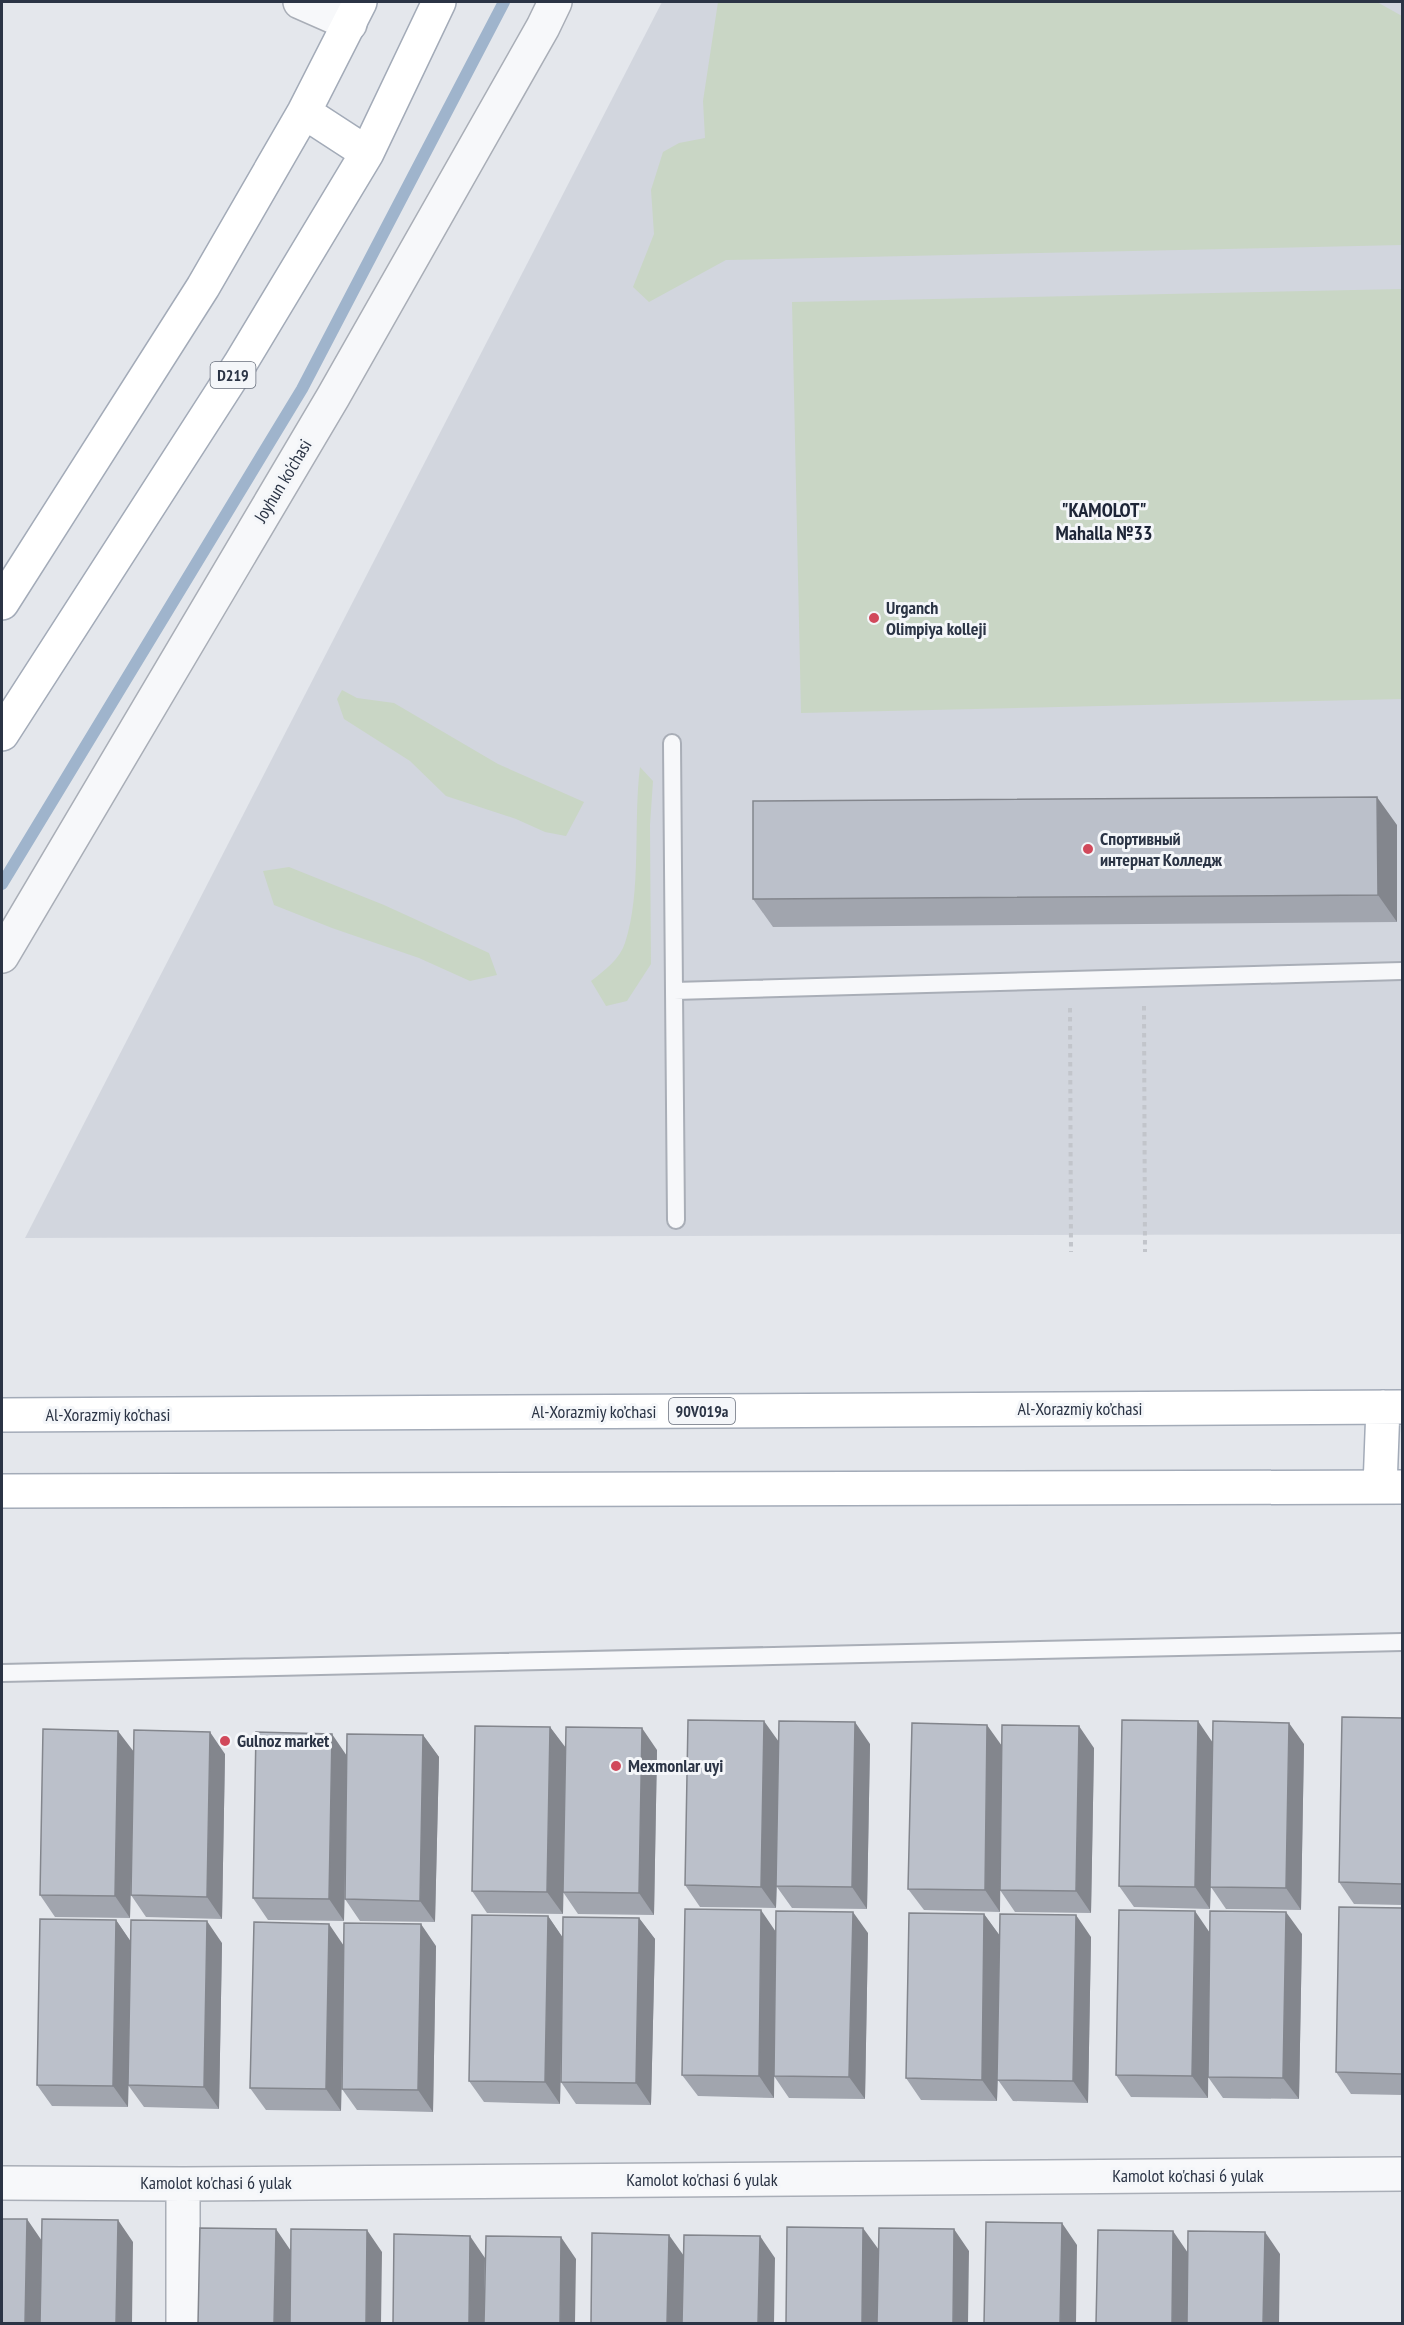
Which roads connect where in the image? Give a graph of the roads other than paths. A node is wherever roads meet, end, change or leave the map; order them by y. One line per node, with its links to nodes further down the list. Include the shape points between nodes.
1 (300, 2): 4 (street)
2 (439, 2): 6 (main road, D219)
3 (555, 2): 10 (street, Joyhun ko'chasi, via 333,397)
4 (356, 13): 5 (main road)
5 (304, 112): 6 (main road); 7 (main road, via 203,287)
6 (367, 153): 8 (main road, D219, via 240,364)
7 (2, 603)
8 (2, 734)
9 (672, 743): 12 (lane)
10 (2, 956)
11 (1402, 971): 12 (lane)
12 (674, 991): 13 (lane)
13 (676, 1220)
14 (1393, 1407): 15 (main road, Al-Xorazmiy ko’chasi / 90V019a); 16 (main road)
15 (2, 1415)
16 (1391, 1487): 17 (main road)
17 (2, 1491)
18 (1402, 1642): 19 (lane)
19 (2, 1673)
20 (1402, 2174): 22 (street, Kamolot ko'chasi 6 yulak)
21 (2, 2183): 22 (street, Kamolot ko'chasi 6 yulak)
22 (183, 2184): 23 (street)
23 (183, 2324)

